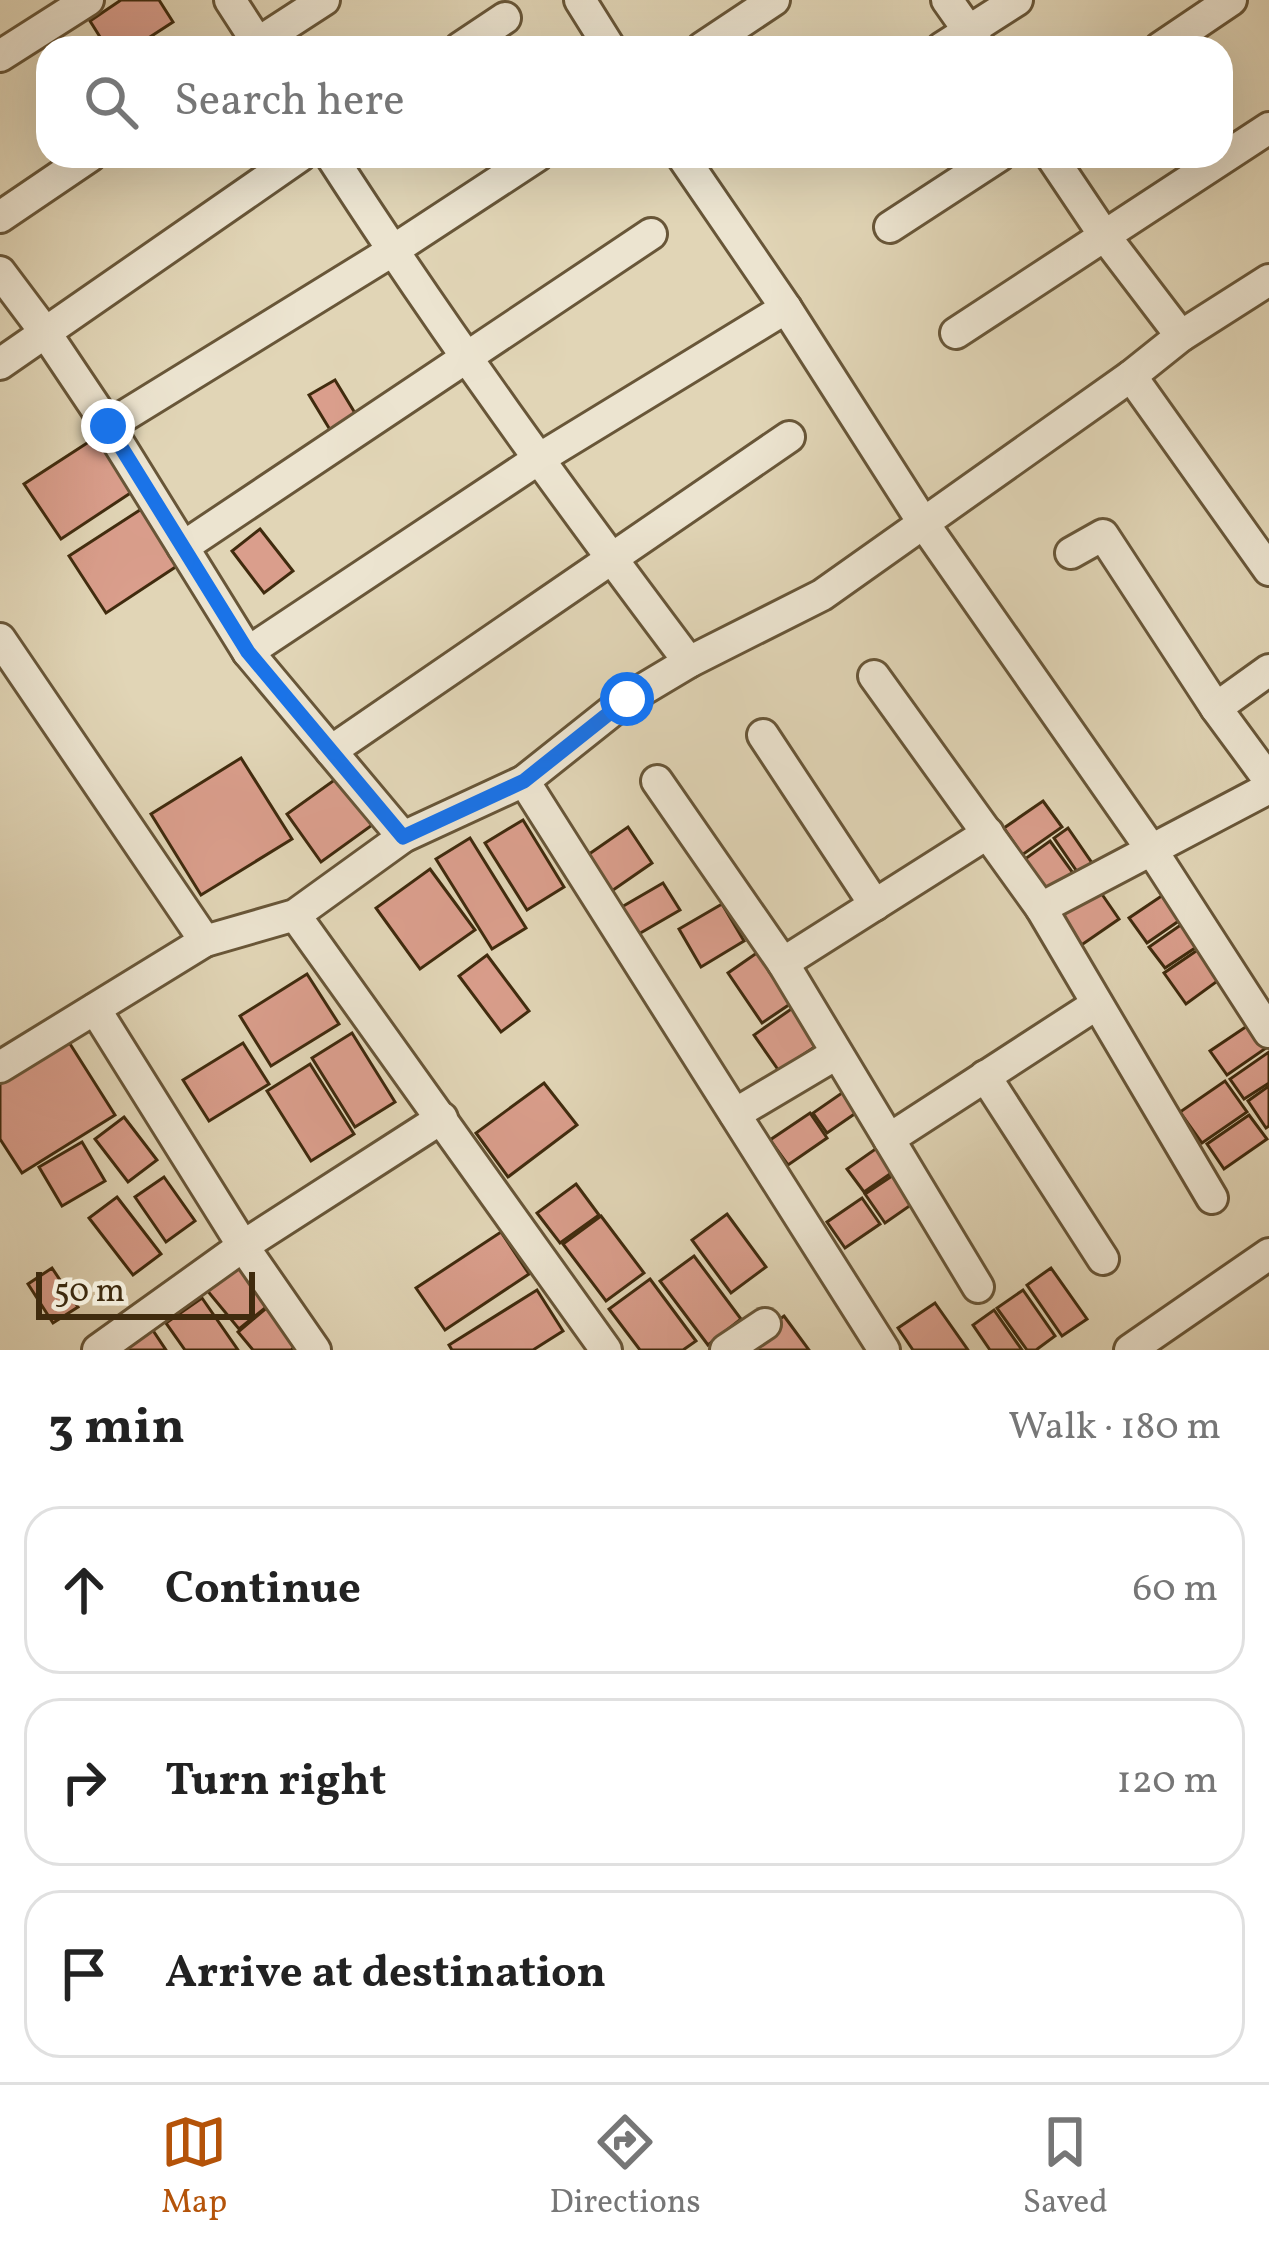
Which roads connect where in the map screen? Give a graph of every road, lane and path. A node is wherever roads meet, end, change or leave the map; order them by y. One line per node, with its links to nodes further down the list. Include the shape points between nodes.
1 (88, 0): 18 (street)
2 (230, 0): 10 (street)
3 (324, 0): 11 (street)
4 (580, 0): 13 (street)
5 (774, 0): 14 (street)
6 (947, 0): 15 (street)
7 (1017, 0): 16 (street)
8 (1231, 0): 17 (street)
9 (505, 18): 12 (street)
10 (250, 36)
11 (271, 36)
12 (478, 36)
13 (602, 36)
14 (720, 36)
15 (962, 36)
16 (972, 36)
17 (1178, 36)
18 (0, 56)
19 (1269, 128): 20 (street)
20 (1233, 152)
21 (72, 168): 29 (street)
22 (283, 168): 37 (street)
23 (339, 168): 33 (street)
24 (519, 168): 33 (street)
25 (690, 168): 36 (street)
26 (981, 168): 30 (street)
27 (1059, 168): 32 (street)
28 (1208, 168): 32 (street)
29 (0, 217)
30 (890, 227)
31 (651, 234): 40 (street)
32 (1104, 236): 38 (street); 39 (street)
33 (392, 251): 40 (street); 43 (street)
34 (0, 272): 37 (street)
35 (1269, 280): 39 (street)
36 (786, 308): 45 (street); 46 (street)
37 (45, 332): 41 (street); 43 (street)
38 (956, 334)
39 (1181, 336): 42 (street)
40 (466, 357): 45 (street); 47 (street)
41 (0, 364)
42 (1131, 376): 46 (street); 50 (street)
43 (108, 426): 47 (street)
44 (789, 437): 49 (street)
45 (538, 460): 49 (street); 52 (street)
46 (924, 524): 53 (street, via 822,595); 64 (street)
47 (183, 547): 52 (street)
48 (1071, 553): 56 (street, via 1102,535)
49 (612, 560): 53 (street); 58 (street)
50 (1269, 570)
51 (0, 639): 68 (street)
52 (248, 652): 58 (street)
53 (689, 662): 59 (street, via 627,699)
54 (1269, 670): 56 (street)
55 (874, 676): 62 (street)
56 (1216, 708): 61 (street)
57 (763, 735): 65 (street)
58 (332, 751): 63 (street)
59 (524, 781): 63 (street); 76 (street)
60 (657, 781): 69 (street)
61 (1269, 784): 64 (street)
62 (988, 833): 65 (street); 66 (street)
63 (403, 837): 67 (street)
64 (1150, 849): 66 (street); 72 (street)
65 (875, 905): 69 (street)
66 (1041, 908): 70 (street)
67 (295, 915): 68 (street); 77 (street)
68 (205, 941): 71 (street)
69 (783, 963): 73 (street)
70 (1097, 1004): 75 (street); 79 (street)
71 (94, 1009): 74 (street); 80 (street)
72 (1269, 1032)
73 (836, 1054): 76 (street); 78 (street)
74 (0, 1067)
75 (986, 1076): 78 (street); 82 (street)
76 (735, 1114): 90 (street)
77 (442, 1118): 80 (street); 88 (street)
78 (889, 1139): 83 (street)
79 (1212, 1198)
80 (243, 1246): 86 (street); 87 (street)
81 (1269, 1254): 85 (street)
82 (1103, 1258)
83 (978, 1287)
84 (765, 1324): 89 (street)
85 (1143, 1346)
86 (98, 1350)
87 (315, 1350)
88 (606, 1350)
89 (726, 1350)
90 (884, 1350)

